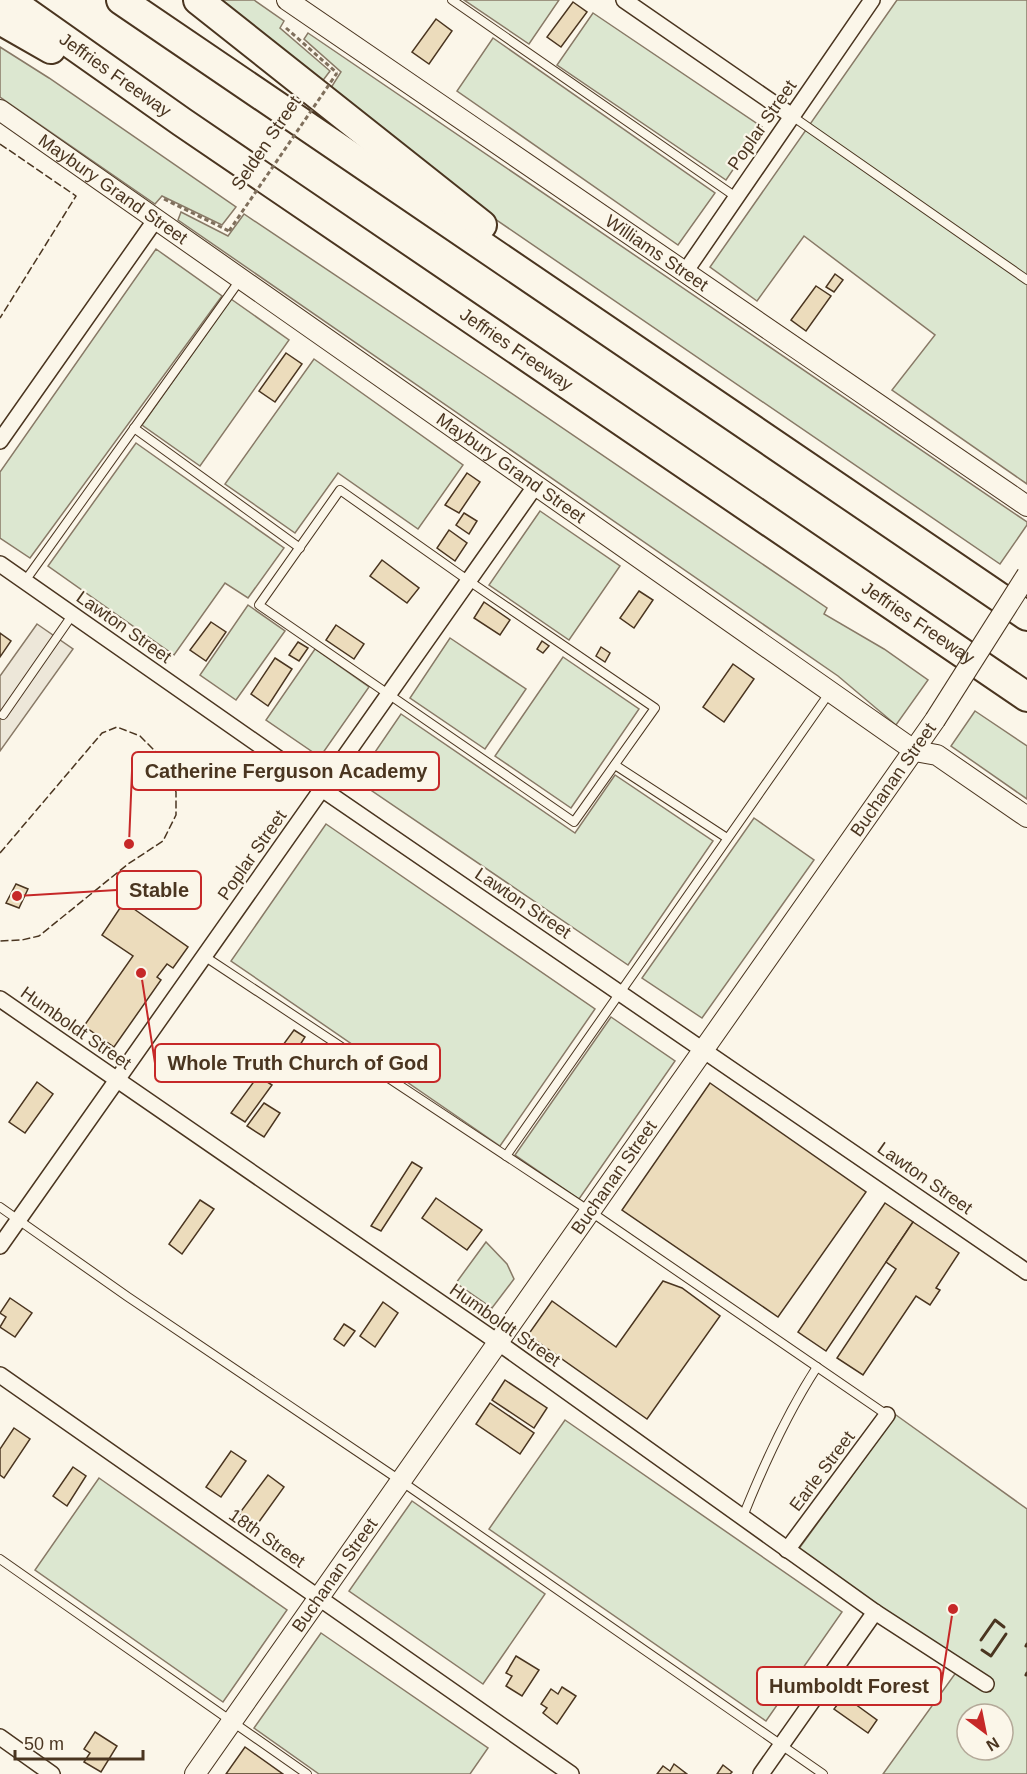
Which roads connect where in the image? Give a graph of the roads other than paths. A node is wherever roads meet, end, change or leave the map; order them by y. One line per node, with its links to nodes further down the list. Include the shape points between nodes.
1 (9, 0): 11 (highway, Jeffries Freeway)
2 (121, 0): 17 (highway)
3 (198, 0): 17 (highway)
4 (452, 0): 12 (lane)
5 (624, 0): 10 (street)
6 (872, 0): 10 (street, Poplar Street)
7 (298, 3): 14 (street, Williams Street)
8 (0, 20): 11 (highway)
9 (0, 110): 13 (street, Maybury Grand Street)
10 (792, 116): 12 (street, Poplar Street); 16 (lane)
11 (183, 122): 31 (highway, Jeffries Freeway)
12 (736, 197): 14 (street, Poplar Street)
13 (156, 219): 15 (street, Maybury Grand Street); 19 (street)
14 (685, 272): 21 (street, Williams Street)
15 (241, 279): 18 (lane); 20 (street, Maybury Grand Street)
16 (1027, 280)
17 (666, 372): 28 (highway)
18 (134, 428): 22 (lane); 25 (lane)
19 (0, 441)
20 (536, 485): 26 (street, Poplar Street); 29 (street, Maybury Grand Street)
21 (1027, 506)
22 (300, 548): 26 (lane, via 340,490); 30 (lane, via 259,605)
23 (0, 564): 25 (street, Lawton Street)
24 (1027, 575): 33 (street, Buchanan Street, bridge)
25 (25, 581): 27 (street, Lawton Street)
26 (469, 581): 30 (street, Poplar Street); 34 (lane, via 655,708)
27 (73, 614): 32 (lane); 35 (street, Lawton Street)
28 (1027, 616)
29 (830, 691): 33 (street, Maybury Grand Street); 37 (lane)
30 (389, 694): 34 (lane, via 574,822); 35 (street, Poplar Street)
31 (1027, 697)
32 (3, 715)
33 (915, 751): 36 (street, Maybury Grand Street, via 936,755); 41 (street, Buchanan Street)
34 (615, 765): 37 (lane)
35 (322, 789): 38 (street, Poplar Street); 39 (street, Lawton Street)
36 (1027, 817)
37 (727, 838): 39 (lane)
38 (204, 956): 42 (street, Poplar Street); 43 (lane)
39 (620, 993): 41 (street, Lawton Street); 43 (lane)
40 (0, 999): 42 (street, Humboldt Street)
41 (703, 1049): 45 (street, Buchanan Street); 48 (street, Lawton Street)
42 (117, 1081): 46 (street, Poplar Street); 49 (street, Humboldt Street)
43 (506, 1156): 45 (lane)
44 (0, 1207): 46 (lane)
45 (591, 1212): 49 (street, Buchanan Street); 50 (lane)
46 (18, 1220): 47 (street, Poplar Street); 53 (lane)
47 (0, 1246)
48 (1027, 1272)
49 (499, 1343): 53 (street, Buchanan Street); 54 (street, Humboldt Street)
50 (817, 1367): 52 (lane); 54 (lane, via 792,1409)
51 (0, 1375): 57 (street, 18th Street)
52 (887, 1415): 55 (street, Earle Street)
53 (402, 1481): 57 (street, Buchanan Street); 62 (lane)
54 (742, 1518): 55 (street, Humboldt Street)
55 (787, 1550): 58 (street, Humboldt Street)
56 (0, 1559): 60 (lane)
57 (319, 1598): 60 (street, Buchanan Street); 66 (street, 18th Street)
58 (875, 1612): 59 (street, Humboldt Street); 62 (street)
59 (986, 1684)
60 (232, 1721): 64 (street, Buchanan Street); 65 (lane)
61 (0, 1737): 63 (street)
62 (782, 1745): 67 (street); 68 (lane)
63 (52, 1774)
64 (195, 1774)
65 (307, 1774)
66 (571, 1774)
67 (761, 1774)
68 (823, 1774)

